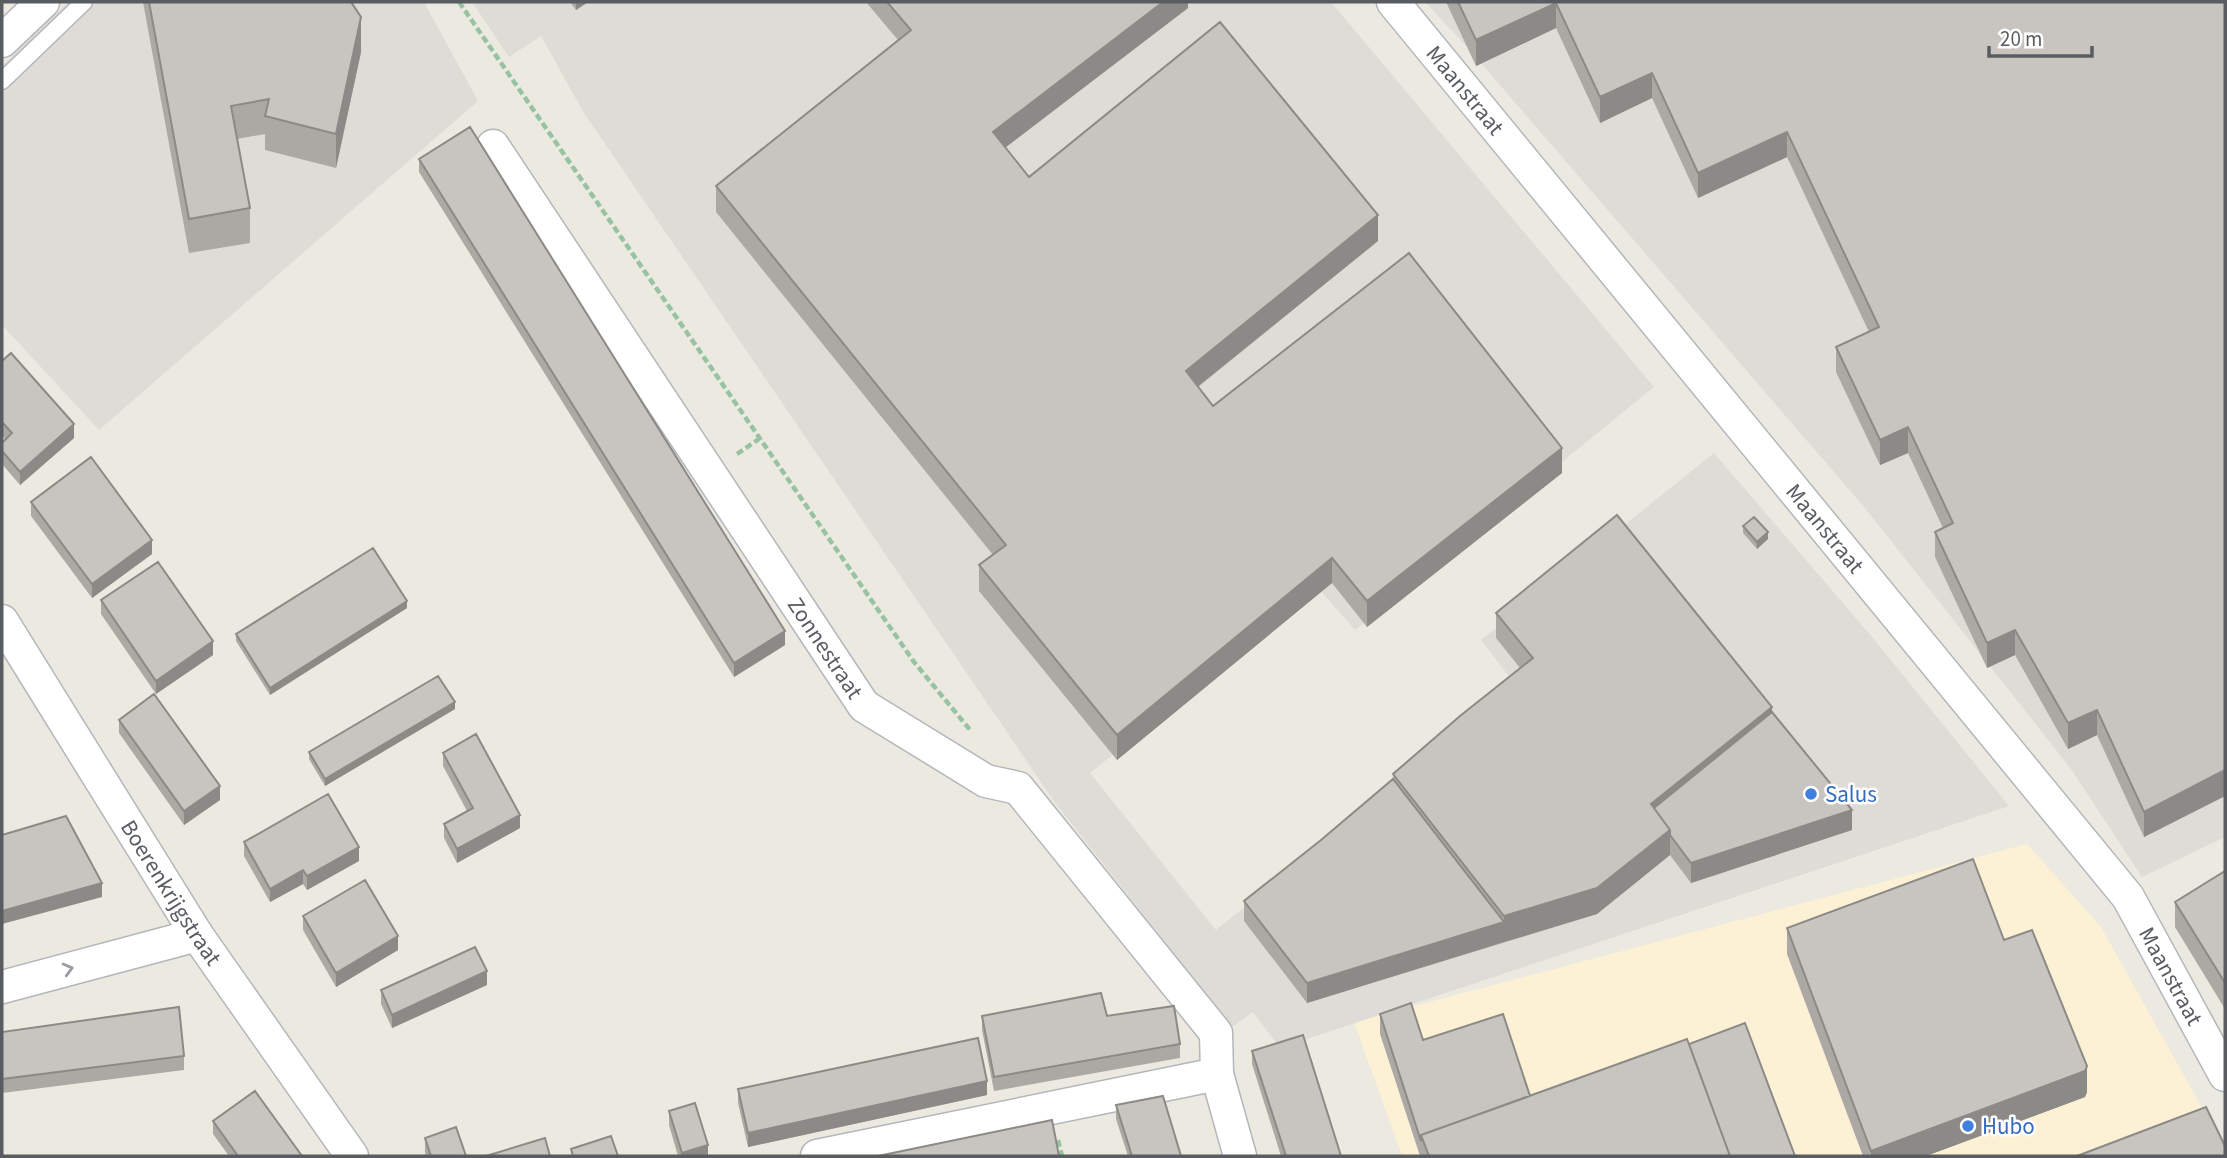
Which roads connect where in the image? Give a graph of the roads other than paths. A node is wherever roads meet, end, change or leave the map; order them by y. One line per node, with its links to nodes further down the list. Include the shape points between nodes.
1 (43, 2): 4 (street)
2 (84, 2): 5 (lane)
3 (1393, 2): 11 (street, Maanstraat, via 2128,897)
4 (2, 41)
5 (2, 81)
6 (493, 146): 10 (street, Zonnestraat, via 864,706 986,780 1018,788 1216,1033)
7 (2, 621): 8 (street, Boerenkrijgstraat)
8 (197, 935): 9 (street, one-way to 8); 12 (street, Boerenkrijgstraat)
9 (2, 987)
10 (1217, 1074): 13 (street); 14 (street, Zonnestraat)
11 (2225, 1075)
12 (352, 1156)
13 (817, 1156)
14 (1240, 1156)

